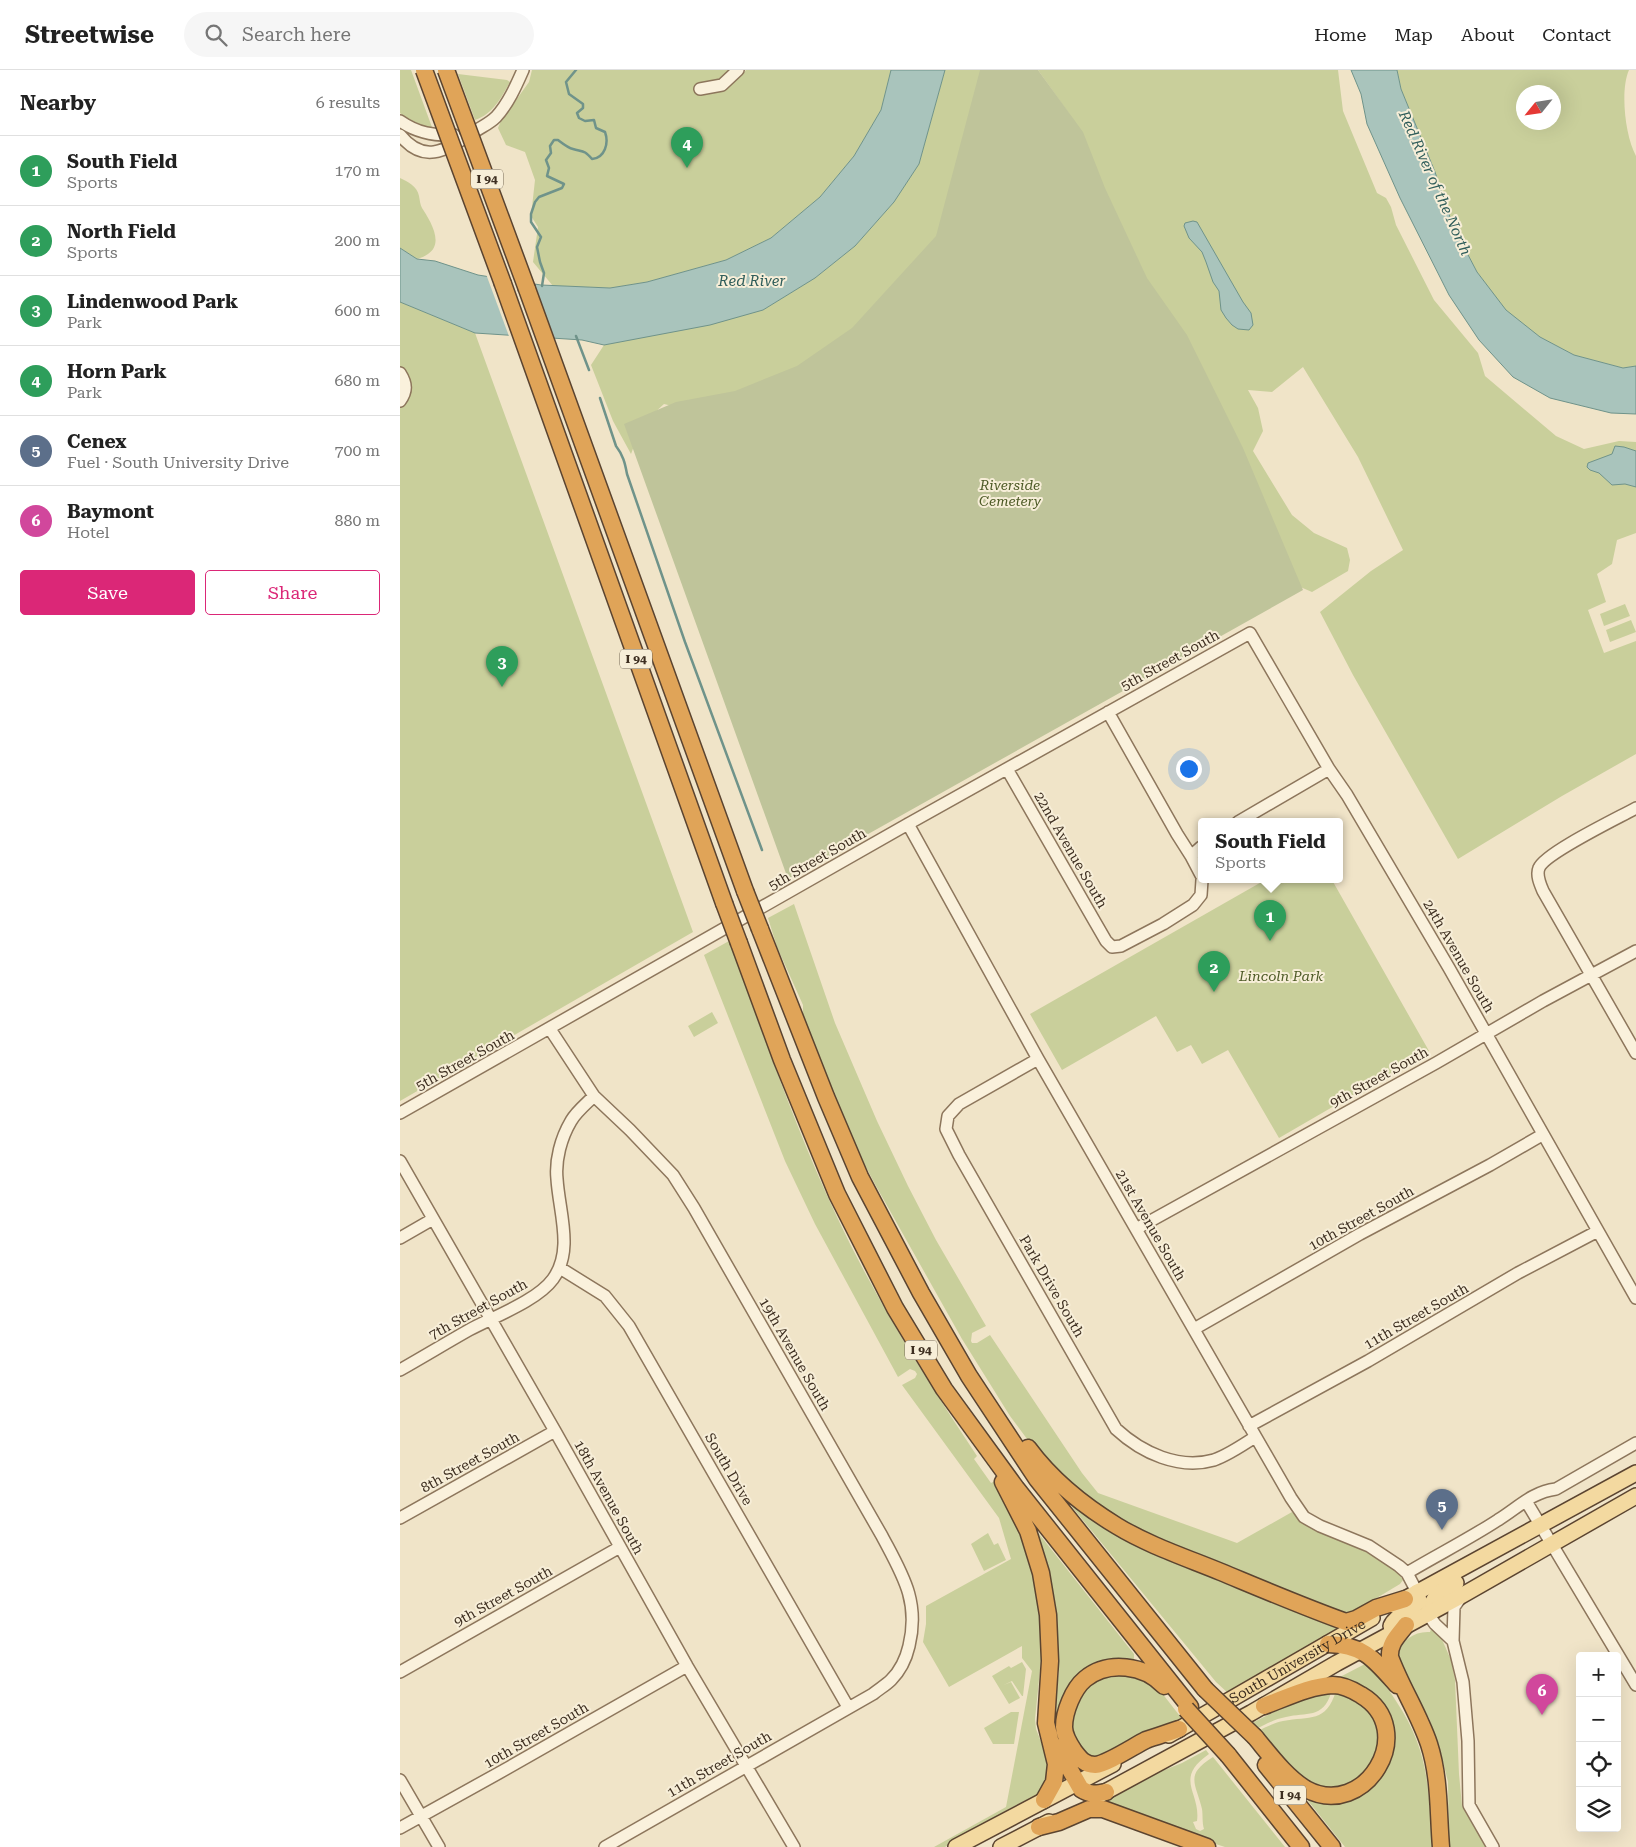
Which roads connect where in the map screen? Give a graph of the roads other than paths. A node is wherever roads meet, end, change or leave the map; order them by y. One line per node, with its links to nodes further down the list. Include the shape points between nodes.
1 (424, 70): 44 (highway, I 94, bridge, via 782,1060 837,1194 895,1308 944,1389)
2 (446, 70): 40 (highway, I 94, bridge, via 760,929 826,1097 860,1177)
3 (523, 70): 7 (street, via 496,117)
4 (738, 70): 5 (street, via 722,85)
5 (700, 89)
6 (400, 121): 7 (street, via 412,129 434,135)
7 (473, 132): 8 (street, via 457,144 433,153 414,149)
8 (400, 134)
9 (400, 374): 10 (street, via 405,380 406,392)
10 (400, 401)
11 (1250, 633): 12 (street, 5th Street South); 14 (street, 24th Avenue South)
12 (1108, 712): 13 (street, 5th Street South); 19 (street)
13 (1007, 769): 17 (street, 5th Street South); 21 (street, 22nd Avenue South, via 1112,947 1121,946 1193,905 1201,894)
14 (1329, 769): 16 (street); 25 (street, 24th Avenue South, via 1367,828)
15 (1636, 808): 23 (street, via 1550,857 1538,869 1543,891)
16 (1245, 818)
17 (908, 824): 24 (street, 5th Street South); 27 (street, 21st Avenue South)
18 (1198, 850): 19 (street)
19 (1191, 856): 20 (street)
20 (1198, 869)
21 (1202, 883)
22 (1636, 951): 23 (street, 9th Street South)
23 (1591, 976): 25 (street, 9th Street South); 26 (street)
24 (550, 1029): 28 (street, 19th Avenue South); 29 (street, 5th Street South)
25 (1486, 1034): 30 (street, 24th Avenue South); 33 (street, 9th Street South)
26 (1636, 1053)
27 (1038, 1059): 33 (street, 21st Avenue South); 45 (street, Park Drive South, via 959,1104 948,1116 946,1128 959,1155 1116,1429 1164,1459 1196,1463 1216,1459)
28 (594, 1096): 36 (street, 7th Street South, via 572,1119 559,1155 556,1178 564,1248); 68 (street, 19th Avenue South, via 673,1175 902,1573 912,1602 913,1620 905,1661 892,1679)
29 (400, 1113)
30 (1542, 1135): 34 (street, 24th Avenue South); 39 (street, 10th Street South)
31 (400, 1161): 32 (street, 18th Avenue South)
32 (433, 1219): 35 (street); 38 (street, 18th Avenue South)
33 (1136, 1229): 39 (street, 21st Avenue South)
34 (1598, 1230): 37 (street, 24th Avenue South); 42 (street, 11th Street South)
35 (400, 1238)
36 (560, 1268): 38 (street, 7th Street South, via 552,1281 536,1295); 68 (street, South Drive, via 605,1296 629,1326)
37 (1636, 1298)
38 (490, 1319): 41 (street, 7th Street South); 43 (street, 18th Avenue South)
39 (1194, 1329): 42 (street, 21st Avenue South)
40 (951, 1345): 56 (highway, via 1040,1463 1081,1501 1117,1526 1165,1549 1346,1622); 73 (highway, I 94, bridge, via 1037,1479 1205,1689)
41 (400, 1370)
42 (1249, 1426): 45 (street, 21st Avenue South)
43 (555, 1431): 50 (street, 8th Street South); 53 (street, 18th Avenue South)
44 (980, 1438): 69 (highway, I 94); 72 (highway, via 1028,1531 1041,1573 1048,1615 1050,1652 1046,1723)
45 (1255, 1438): 55 (street, 21st Avenue South, via 1304,1517 1369,1546)
46 (1636, 1443): 49 (street, via 1556,1489 1543,1491)
47 (1636, 1473): 51 (main road, South University Drive)
48 (1636, 1496): 52 (main road, South University Drive)
49 (1526, 1501): 51 (street); 55 (street)
50 (400, 1518)
51 (1540, 1525): 52 (street); 54 (main road, South University Drive)
52 (1551, 1544): 57 (main road, South University Drive); 66 (street)
53 (620, 1547): 64 (street, 18th Avenue South); 65 (street, 9th Street South)
54 (1466, 1565): 56 (main road, South University Drive); 58 (main road, via 1461,1580 1438,1592)
55 (1407, 1573): 56 (street, 21st Avenue South)
56 (1411, 1595): 60 (main road, via 1419,1602 1414,1609 1393,1621); 62 (main road, South University Drive)
57 (1461, 1596): 58 (main road, South University Drive); 61 (street, via 1454,1607)
58 (1428, 1614): 59 (main road, South University Drive); 61 (street)
59 (1406, 1625): 60 (main road, South University Drive); 70 (highway, via 1389,1649 1390,1657)
60 (1386, 1636): 63 (main road, South University Drive)
61 (1453, 1642): 92 (street, via 1463,1682 1468,1741 1468,1805)
62 (1328, 1644): 63 (highway, via 1346,1644); 71 (main road, South University Drive)
63 (1361, 1650): 67 (main road, South University Drive); 70 (highway, via 1384,1670)
64 (687, 1666): 74 (street, 18th Avenue South); 79 (street, 10th Street South)
65 (400, 1672)
66 (1636, 1685)
67 (1264, 1706): 73 (highway, via 1309,1689 1334,1685 1351,1688 1369,1699 1380,1713 1387,1734 1382,1763 1360,1786 1346,1793 1326,1796 1306,1789); 77 (main road, South University Drive)
68 (848, 1707): 74 (street, 11th Street South)
69 (1188, 1708): 71 (highway, via 1157,1678 1138,1668 1115,1668 1098,1671 1075,1690 1064,1728 1070,1746 1088,1765 1098,1765 1147,1740); 89 (highway, I 94, bridge)
70 (1418, 1716): 91 (highway, via 1436,1769)
71 (1179, 1730): 76 (main road, South University Drive)
72 (1050, 1737): 76 (highway); 78 (highway, via 1056,1764 1054,1782)
73 (1252, 1740): 90 (highway, I 94)
74 (746, 1767): 83 (street, 11th Street South); 84 (street, 18th Avenue South)
75 (400, 1780): 79 (street)
76 (1077, 1782): 77 (highway, via 1087,1793); 78 (main road, South University Drive)
77 (1106, 1792): 80 (main road, South University Drive)
78 (1044, 1800): 85 (main road, South University Drive); 86 (main road)
79 (421, 1816): 81 (street, 10th Street South); 82 (street)
80 (1039, 1827): 87 (main road, South University Drive); 88 (highway, via 1089,1809 1103,1809)
81 (400, 1828)
82 (439, 1847)
83 (605, 1847)
84 (794, 1847)
85 (956, 1847)
86 (972, 1847)
87 (1001, 1847)
88 (1207, 1847)
89 (1301, 1847)
90 (1332, 1847)
91 (1441, 1847)
92 (1493, 1847)

